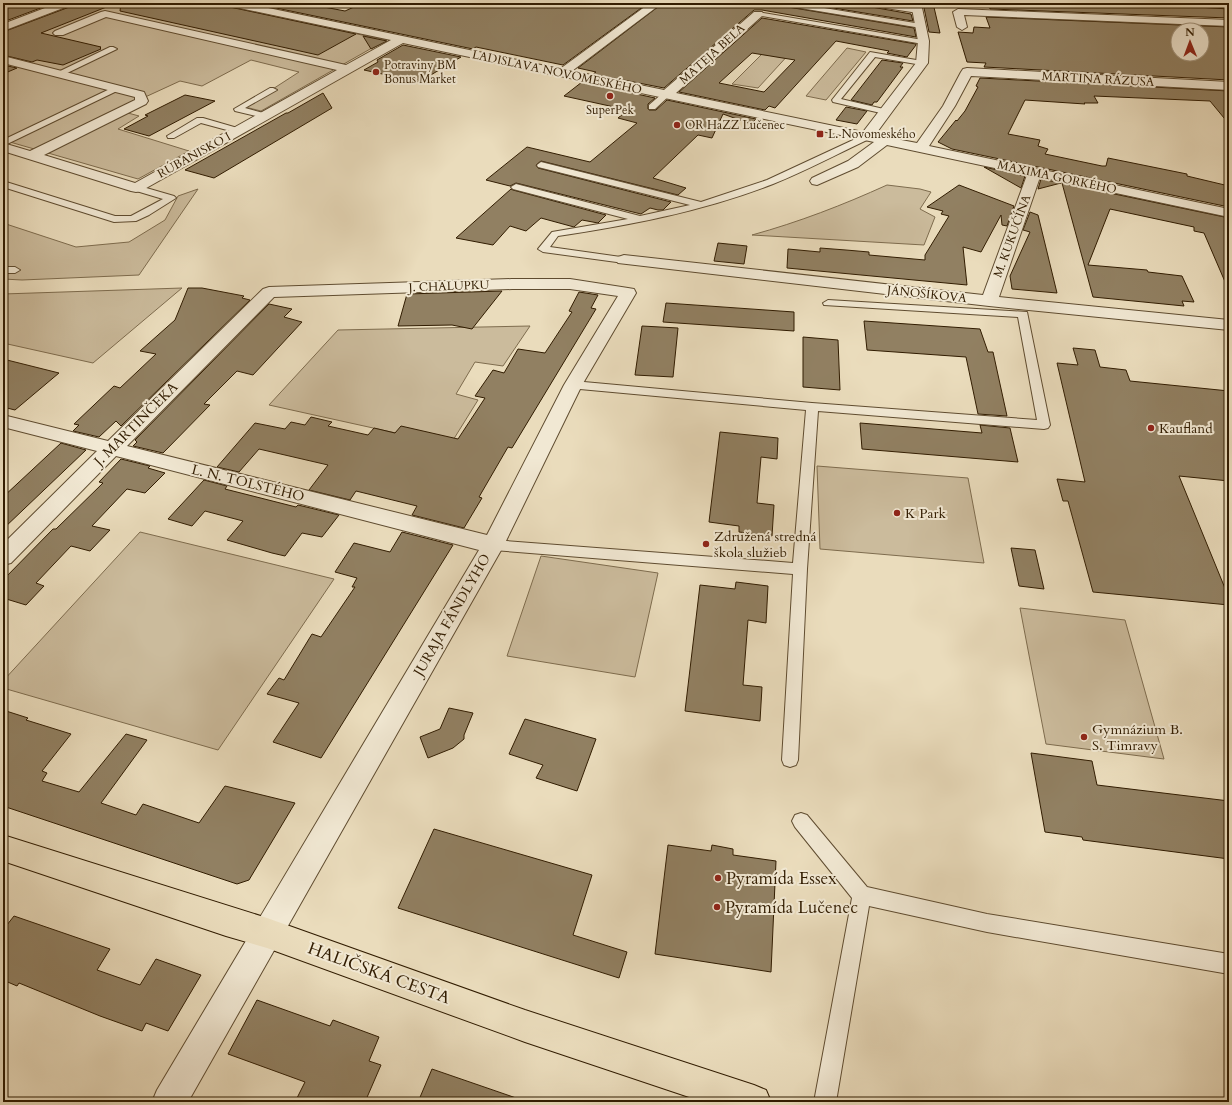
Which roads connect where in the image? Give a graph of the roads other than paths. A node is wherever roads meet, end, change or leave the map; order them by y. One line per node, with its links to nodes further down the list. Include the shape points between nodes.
1 (67, 3): 11 (street)
2 (230, 3): 13 (street, LADISLAVA NOVOMESKÉHO)
3 (657, 3): 19 (street)
4 (782, 3): 9 (lane)
5 (866, 3): 6 (lane)
6 (917, 7): 9 (street)
7 (758, 14): 14 (lane); 24 (street, MATEJA BELA)
8 (1229, 24): 10 (street, via 958,12)
9 (921, 26): 14 (street)
10 (962, 27)
11 (3, 28)
12 (59, 33): 18 (street, via 105,14)
13 (401, 39): 18 (street, RÚBANISKO I); 19 (street, LADISLAVA NOVOMESKÉHO)
14 (923, 42): 17 (street)
15 (114, 49): 20 (lane)
16 (3, 59): 20 (street)
17 (922, 63): 26 (street); 26 (lane, via 873,54 836,100)
18 (348, 69): 27 (street, RÚBANISKO I)
19 (562, 73): 24 (street, LADISLAVA NOVOMESKÉHO)
20 (63, 74): 22 (street)
21 (1229, 86): 34 (street, MARTINA RÁZUSA, via 966,72 949,106)
22 (116, 89): 32 (lane); 35 (street, via 140,95 142,101)
23 (273, 90): 27 (lane, via 238,109)
24 (666, 95): 25 (lane); 30 (street, LADISLAVA NOVOMESKÉHO)
25 (652, 107)
26 (885, 112): 30 (street)
27 (264, 116): 28 (street, RÚBANISKO I)
28 (238, 131): 29 (lane, via 200,120); 41 (street, RÚBANISKO I)
29 (171, 136)
30 (866, 137): 31 (street, LADISLAVA NOVOMESKÉHO); 42 (lane, via 770,182)
31 (884, 141): 34 (street, MAXIMA GORKÉHO); 38 (street, via 853,164)
32 (3, 143)
33 (3, 147): 35 (street)
34 (921, 148): 37 (street, MAXIMA GORKÉHO)
35 (31, 156): 41 (street)
36 (541, 165): 42 (lane)
37 (1034, 172): 43 (street, MAXIMA GORKÉHO); 50 (street, M. KUKUČÍNA)
38 (817, 181)
39 (3, 184): 41 (lane, via 114,219 133,219 171,198)
40 (516, 186): 44 (lane)
41 (136, 188)
42 (701, 205): 44 (lane)
43 (1229, 213)
44 (640, 219): 45 (lane, via 555,234 543,249)
45 (624, 260): 50 (street, JÁNOŠÍKOVA)
46 (3, 270): 47 (lane)
47 (15, 270)
48 (269, 292): 49 (street, J. CHALUPKU, via 570,284); 56 (street, J. MARTINČEKA)
49 (628, 293): 53 (street, JURAJA FÁNDLYHO)
50 (989, 301): 52 (street, JÁNOŠÍKOVA)
51 (828, 303): 54 (lane, via 1023,314 1044,425)
52 (1229, 325)
53 (573, 385): 54 (lane); 57 (street, JURAJA FÁNDLYHO)
54 (812, 406): 59 (lane)
55 (3, 421): 56 (street, L. N. TOLSTÉHO)
56 (111, 448): 57 (street, L. N. TOLSTÉHO); 58 (street, J. MARTINČEKA)
57 (492, 545): 59 (lane); 64 (street, JURAJA FÁNDLYHO)
58 (3, 557)
59 (800, 569): 60 (lane)
60 (790, 760)
61 (801, 821): 63 (lane)
62 (3, 848): 64 (main road, HALIČSKÁ CESTA)
63 (862, 895): 65 (lane, via 987,923); 68 (lane)
64 (268, 933): 66 (street, JURAJA FÁNDLYHO); 67 (main road, HALIČSKÁ CESTA, via 525,1026)
65 (1229, 964)
66 (169, 1102)
67 (754, 1102)
68 (825, 1102)

